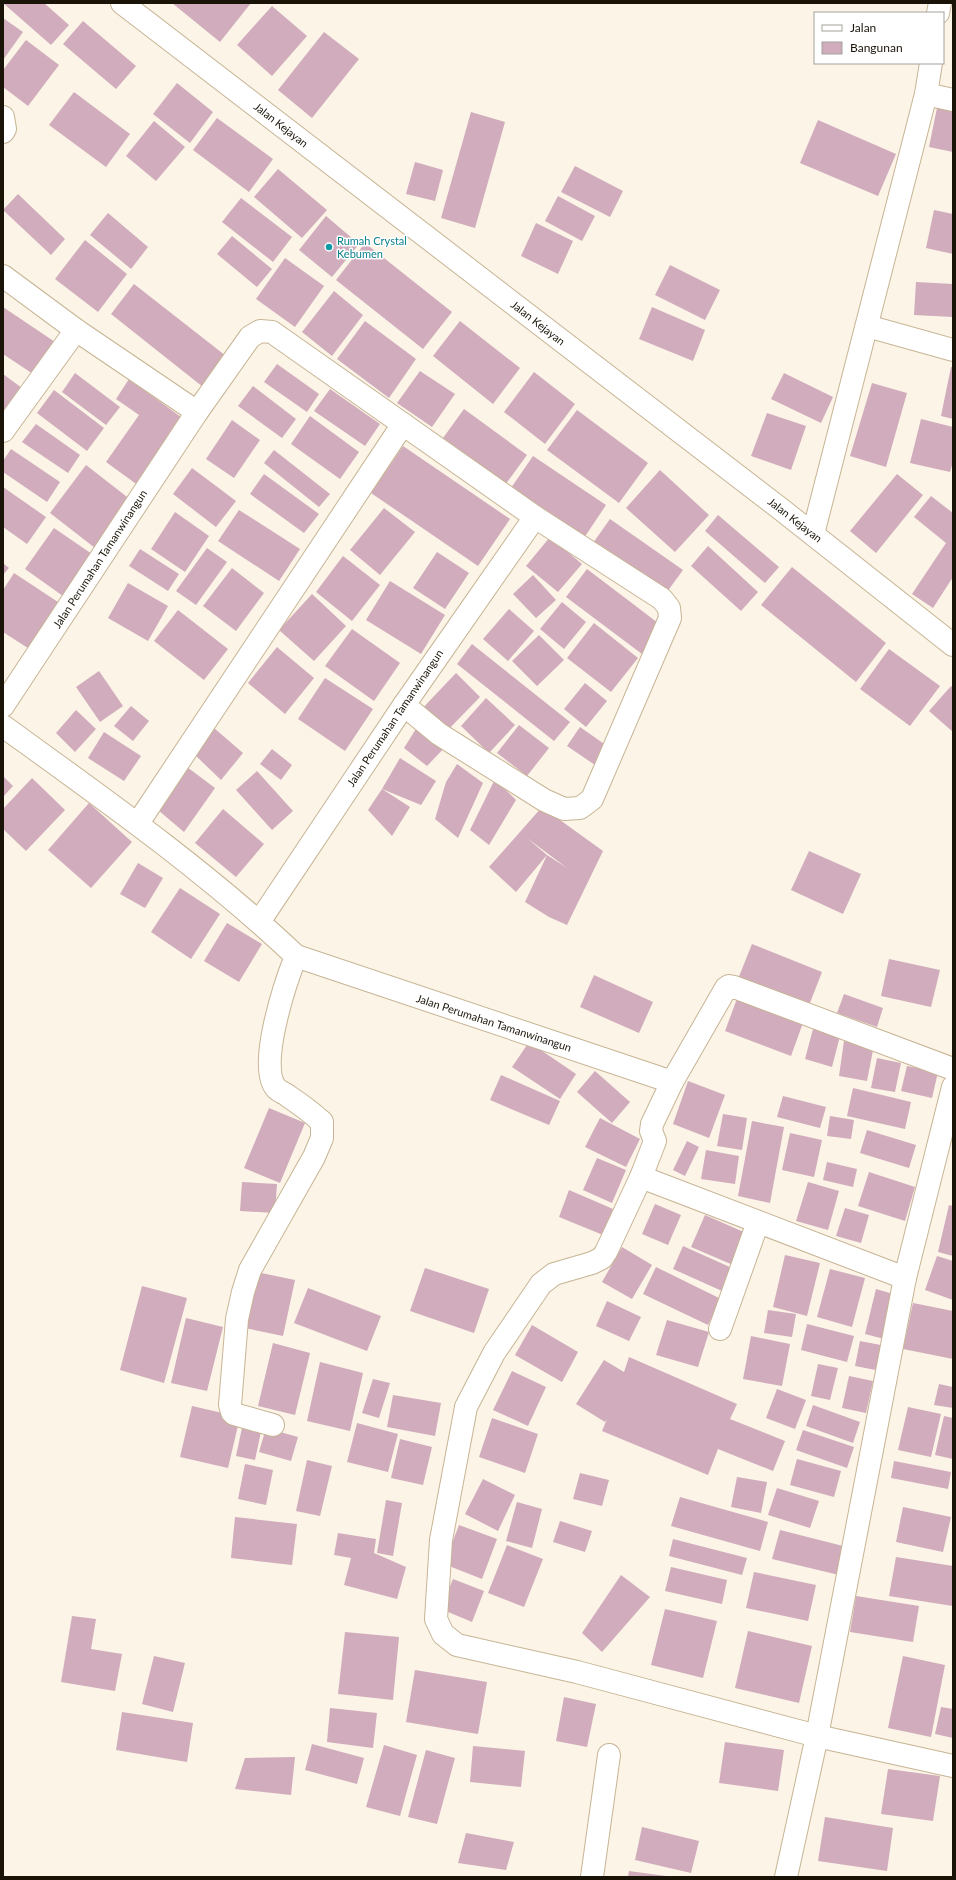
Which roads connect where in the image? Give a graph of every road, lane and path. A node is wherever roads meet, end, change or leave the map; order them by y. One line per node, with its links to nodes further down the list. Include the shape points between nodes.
1 (122, 3): 15 (street, Jalan Kejayan)
2 (931, 64): 3 (street)
3 (926, 94): 4 (street); 8 (street)
4 (953, 100)
5 (3, 118): 6 (street)
6 (3, 132)
7 (3, 276): 9 (street)
8 (867, 326): 10 (street); 15 (street)
9 (76, 330): 11 (street); 13 (street)
10 (953, 350)
11 (197, 412): 12 (street, Jalan Perumahan Tamanwinangun, via 250,337 260,331 272,332); 18 (street, Jalan Perumahan Tamanwinangun)
12 (403, 424): 14 (street, Jalan Perumahan Tamanwinangun); 20 (street)
13 (3, 431)
14 (535, 517): 17 (street, Jalan Perumahan Tamanwinangun); 17 (street, Jalan Perumahan Tamanwinangun, via 662,599 669,608 670,618 592,799 580,808 564,809 544,800 439,734)
15 (813, 534): 16 (street, Jalan Kejayan)
16 (953, 645)
17 (404, 705): 21 (street, Jalan Perumahan Tamanwinangun)
18 (3, 706)
19 (3, 726): 20 (street, Jalan Perumahan Tamanwinangun)
20 (138, 823): 21 (street, Jalan Perumahan Tamanwinangun)
21 (259, 922): 22 (street, Jalan Perumahan Tamanwinangun)
22 (296, 956): 24 (street, Jalan Perumahan Tamanwinangun); 30 (street, via 282,994 270,1052 271,1080 277,1089 322,1122 322,1138 314,1157 250,1270 242,1292 237,1319 230,1405 234,1414)
23 (953, 1069): 24 (street, via 729,986)
24 (672, 1082): 26 (street, via 652,1124 651,1131 655,1141)
25 (953, 1087): 28 (street)
26 (641, 1178): 27 (street); 31 (street, via 602,1258 554,1274 541,1284 494,1353 466,1407 441,1540 436,1619 443,1634 457,1645 577,1672)
27 (758, 1222): 28 (street); 29 (street)
28 (905, 1278): 31 (street)
29 (720, 1329)
30 (273, 1425)
31 (817, 1736): 33 (street); 35 (street)
32 (609, 1755): 34 (street)
33 (953, 1766)
34 (592, 1877)
35 (786, 1877)

